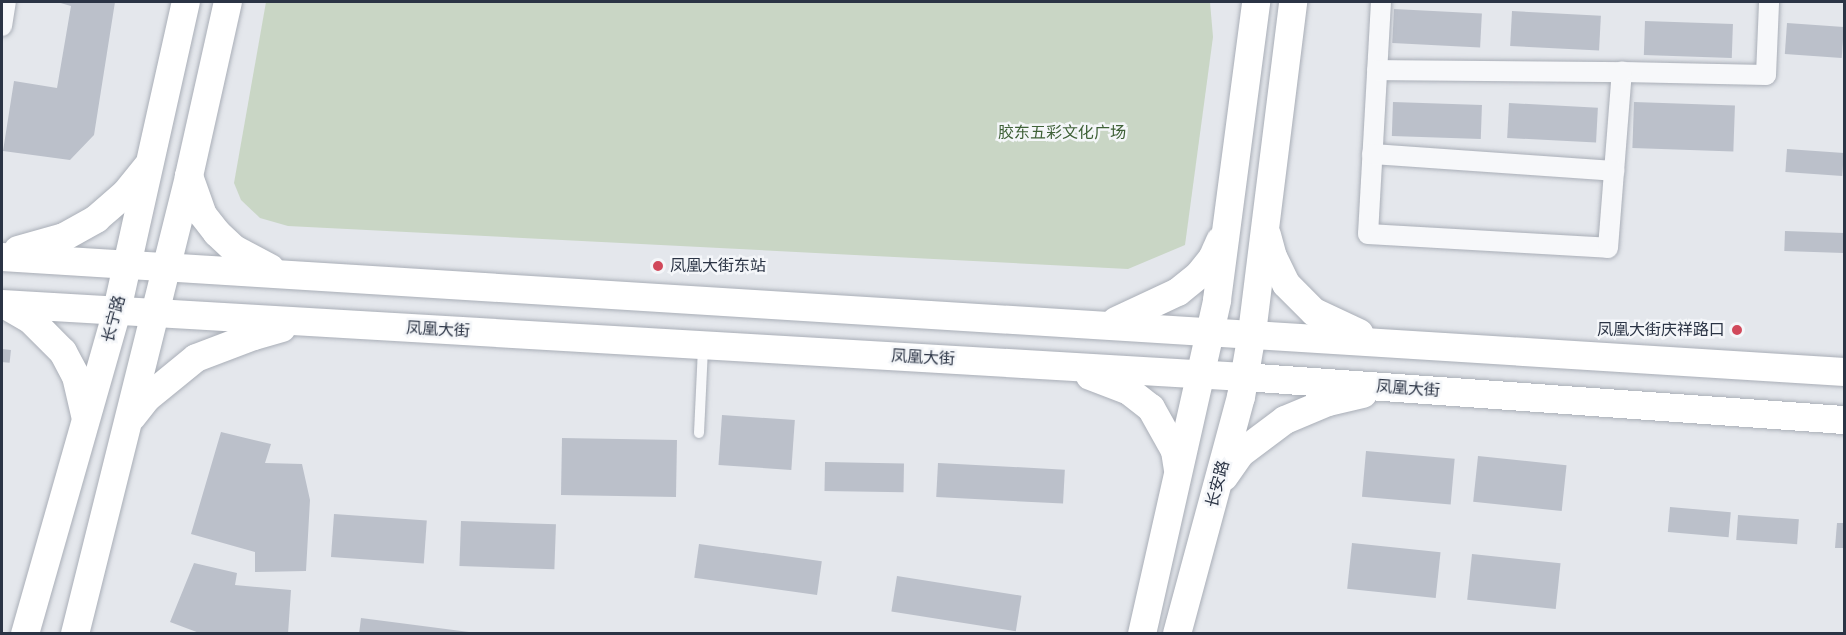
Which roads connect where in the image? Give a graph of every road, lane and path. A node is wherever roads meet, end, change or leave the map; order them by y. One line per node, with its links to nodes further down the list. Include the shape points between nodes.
1 (6, 2): 8 (street)
2 (186, 2): 11 (main road, 长宁路)
3 (228, 2): 12 (main road)
4 (1256, 2): 17 (main road)
5 (1293, 2): 18 (main road, 长安路)
6 (1381, 2): 9 (street)
7 (1769, 2): 10 (street, via 1766,75)
8 (2, 26)
9 (1377, 70): 10 (street); 13 (street)
10 (1622, 72): 15 (street)
11 (163, 105): 12 (main road, via 165,136 176,142 190,137); 14 (main road, 长宁路)
12 (204, 111): 16 (main road)
13 (1372, 154): 15 (street); 15 (street, via 1368,234 1608,248)
14 (150, 163): 19 (main road, via 125,194 96,219 64,237); 20 (main road, 长宁路)
15 (1614, 171)
16 (189, 176): 21 (main road); 22 (main road, via 203,215 217,233 256,263)
17 (1227, 225): 27 (main road, via 1212,259 1198,276 1178,292); 28 (main road)
18 (1265, 229): 29 (main road, 长安路); 30 (main road, via 1286,284 1314,312)
19 (2, 255): 20 (main road)
20 (128, 264): 21 (main road); 24 (main road, 长宁路)
21 (167, 267): 22 (main road); 25 (main road)
22 (289, 274): 27 (main road)
23 (3, 304): 24 (main road, 凤凰大街); 37 (main road, via 31,320 63,352 76,375)
24 (117, 310): 25 (main road, 凤凰大街); 37 (main road, 长宁路)
25 (155, 313): 26 (main road, 凤凰大街); 39 (main road)
26 (308, 322): 31 (main road, 凤凰大街); 39 (main road, via 254,336 195,358 147,398)
27 (1107, 324): 28 (main road)
28 (1210, 330): 29 (main road); 34 (main road)
29 (1252, 333): 30 (main road); 35 (main road, 长安路)
30 (1384, 341): 33 (main road)
31 (703, 345): 32 (main road, 凤凰大街); 40 (lane)
32 (1066, 367): 34 (main road, 凤凰大街); 41 (main road, via 1129,391 1150,408 1175,452)
33 (1845, 372)
34 (1200, 375): 35 (main road, 凤凰大街); 41 (main road)
35 (1244, 377): 36 (main road, 凤凰大街); 42 (main road, 长安路)
36 (1392, 388): 38 (main road, 凤凰大街); 42 (main road, via 1328,402 1285,420 1241,453)
37 (86, 420): 43 (main road, 长宁路)
38 (1845, 420)
39 (128, 421): 44 (main road)
40 (699, 433)
41 (1178, 473): 45 (main road)
42 (1216, 489): 46 (main road, 长安路)
43 (25, 633)
44 (75, 633)
45 (1142, 633)
46 (1177, 633)

